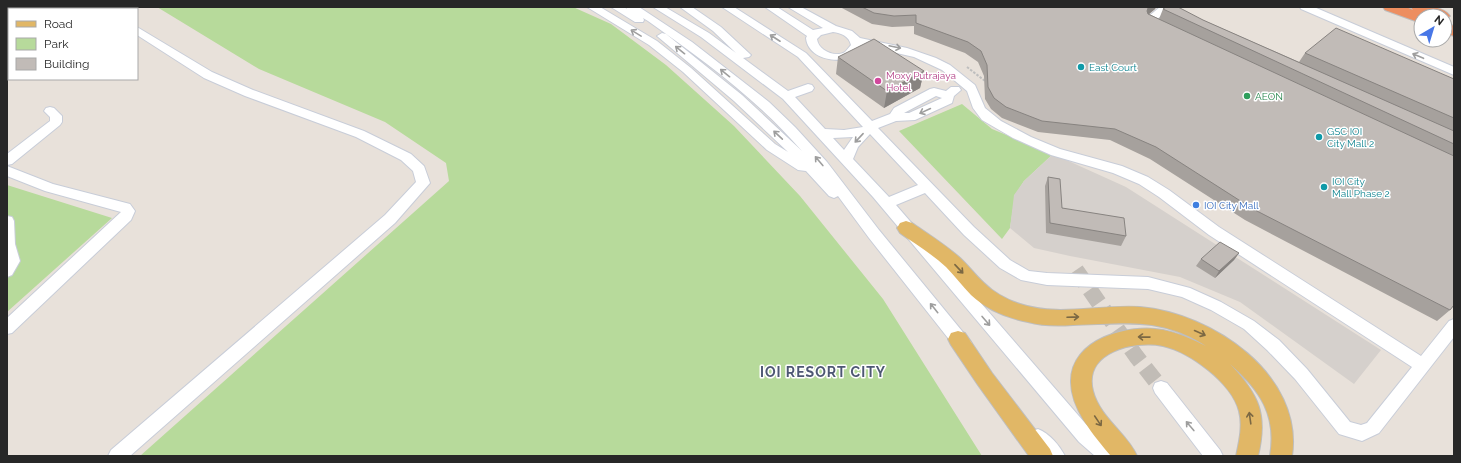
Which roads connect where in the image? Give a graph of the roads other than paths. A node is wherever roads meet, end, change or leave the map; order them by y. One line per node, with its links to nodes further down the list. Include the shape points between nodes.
1 (592, 7): 31 (street, one-way to 1, via 771,147 687,70 653,43)
2 (616, 7): 31 (street, one-way to 2, via 738,98 665,37)
3 (631, 7): 36 (street, one-way to 3, via 822,164 765,105 688,44)
4 (658, 7): 24 (street, via 705,35)
5 (685, 7): 24 (street, via 717,29)
6 (728, 7): 20 (street, one-way to 6)
7 (770, 7): 17 (street)
8 (780, 7): 17 (street)
9 (793, 7): 14 (street)
10 (1166, 7): 16 (street, via 1148,22)
11 (1305, 7): 21 (street, one-way to 11)
12 (1391, 7): 13 (highway)
13 (1413, 15)
14 (833, 29): 17 (street); 18 (street, via 848,33)
15 (138, 31): 43 (street, via 208,75 360,134 406,157 419,169 423,183 390,219)
16 (1170, 32)
17 (816, 33): 19 (street, via 810,44)
18 (856, 40): 19 (street, via 855,49 846,55 831,56); 22 (street, one-way to 22, via 919,54 946,67)
19 (813, 48): 20 (street)
20 (799, 53): 26 (street)
21 (1454, 71)
22 (961, 80): 26 (street, via 956,90 948,95 948,100 911,117 895,117); 41 (street, via 972,90 984,115 1000,126 1060,153 1132,175 1170,197 1212,229)
23 (808, 88): 24 (street)
24 (787, 96): 27 (street)
25 (50, 111): 29 (street, via 56,116 56,122)
26 (871, 126): 32 (street)
27 (823, 133): 28 (street); 28 (street, one-way to 28, via 866,131 853,145)
28 (846, 159): 33 (street)
29 (7, 161)
30 (7, 171): 39 (street, via 50,188 128,211 126,216)
31 (820, 178): 36 (street)
32 (927, 187): 33 (street); 41 (street, via 987,248 1005,264 1026,276 1148,283 1185,292 1216,306 1249,325 1273,345 1312,386 1345,429 1353,432 1362,433 1374,428)
33 (886, 204): 35 (street)
34 (7, 221): 37 (street, via 8,244 14,261)
35 (906, 228): 46 (street, one-way to 46, via 1085,436); 50 (main road, one-way to 50, via 951,260 978,290 1020,313 1044,317 1141,315 1167,321 1206,336 1230,351 1252,370 1266,388 1277,408 1283,431)
36 (874, 234): 40 (street, one-way to 36)
37 (7, 271)
38 (1454, 325): 41 (street)
39 (7, 328)
40 (958, 339): 44 (main road); 45 (street, via 1019,415)
41 (1422, 365)
42 (1161, 388): 48 (street, one-way to 42)
43 (117, 456)
44 (1042, 456)
45 (1056, 456)
46 (1108, 456)
47 (1126, 456): 49 (main road, one-way to 47, via 1252,434 1248,406 1234,382 1213,361 1190,347 1167,339 1143,336 1126,338 1106,345 1092,354 1083,367 1081,383 1086,401 1095,419)
48 (1214, 456)
49 (1247, 456)
50 (1281, 456)

